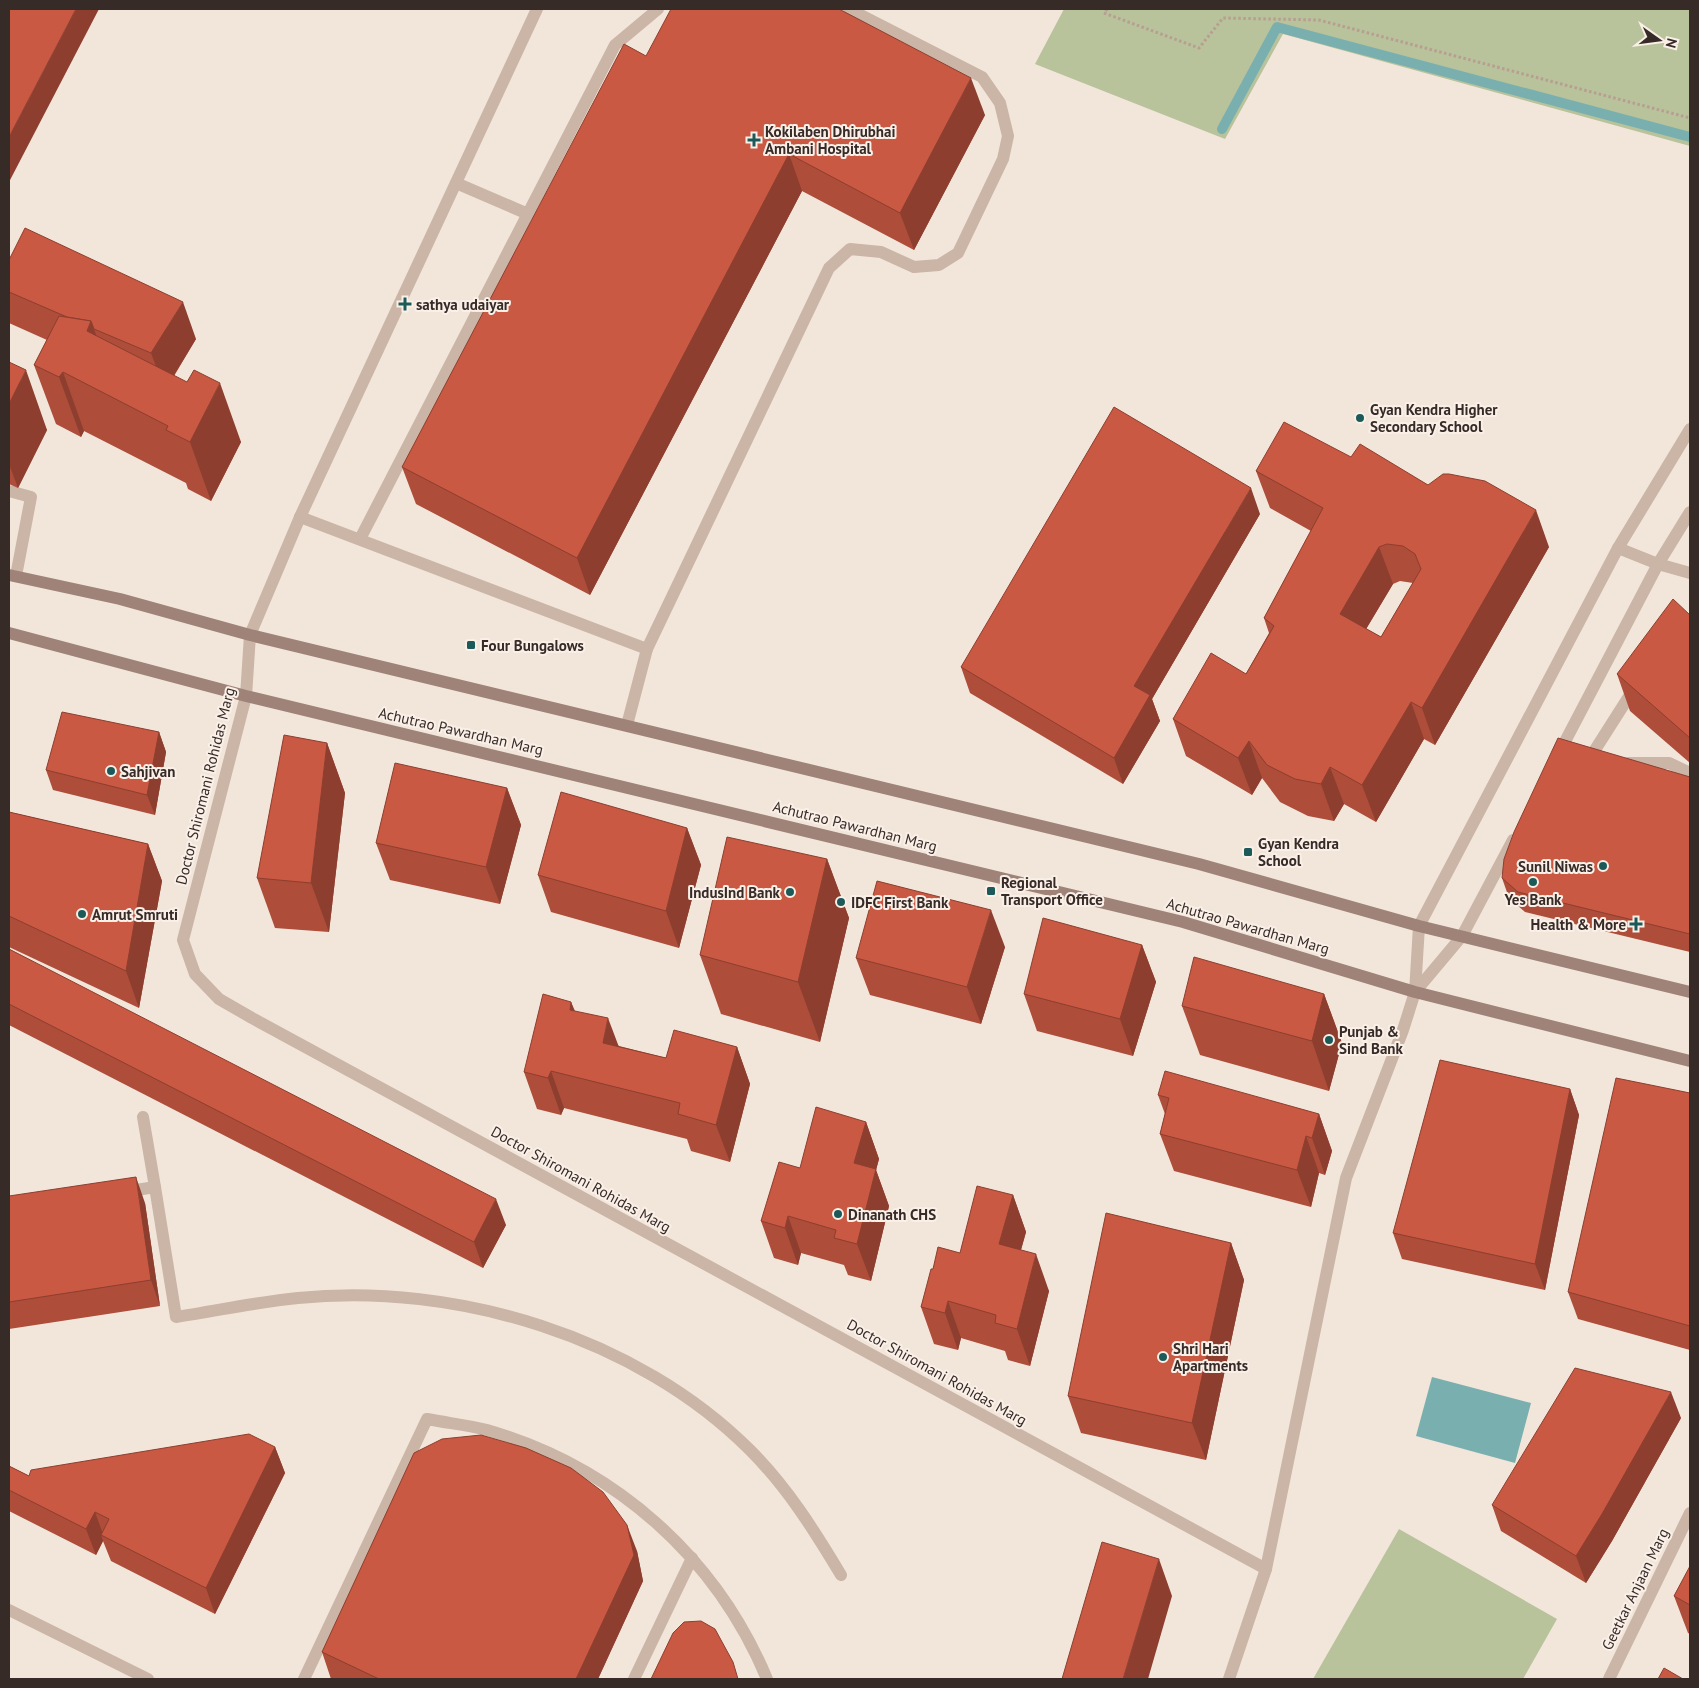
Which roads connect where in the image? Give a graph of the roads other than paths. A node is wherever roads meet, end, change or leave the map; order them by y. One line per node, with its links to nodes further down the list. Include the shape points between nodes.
1 (537, 9): 4 (street, Doctor Shiromani Rohidas Marg)
2 (658, 9): 5 (street, via 615,45)
3 (849, 9): 17 (street, via 982,77 1000,103 1008,136 1003,159 958,253 939,266 914,267 881,252 850,249 829,268)
4 (456, 183): 5 (street); 9 (street, Doctor Shiromani Rohidas Marg)
5 (528, 214): 10 (street)
6 (1690, 429): 11 (street)
7 (9, 491): 14 (street, via 30,497)
8 (1690, 512): 12 (street)
9 (300, 516): 10 (street); 16 (street, Doctor Shiromani Rohidas Marg)
10 (360, 539): 17 (street)
11 (1618, 548): 12 (street); 25 (street)
12 (1658, 564): 13 (street); 21 (street)
13 (1690, 573)
14 (12, 576): 16 (main road, via 120,599)
15 (9, 633): 19 (main road, Achutrao Pawardhan Marg)
16 (250, 635): 19 (street, Doctor Shiromani Rohidas Marg); 20 (main road)
17 (647, 649): 20 (street)
18 (1640, 679): 21 (street)
19 (246, 696): 27 (main road, Achutrao Pawardhan Marg, via 1183,922); 35 (street, Doctor Shiromani Rohidas Marg, via 183,940 195,974 219,999)
20 (627, 725): 25 (main road, via 1199,864)
21 (1578, 748): 22 (street); 23 (street, via 1632,764 1669,763)
22 (1554, 762)
23 (1690, 773)
24 (1518, 831): 26 (street)
25 (1419, 926): 26 (main road); 27 (street)
26 (1462, 936): 27 (street); 28 (main road)
27 (1415, 992): 29 (main road, Achutrao Pawardhan Marg); 35 (street, via 1404,1030 1346,1178)
28 (1690, 992)
29 (1690, 1061)
30 (143, 1117): 31 (street)
31 (155, 1187): 32 (street); 36 (street, via 176,1317 299,1298 412,1299 469,1308 563,1332 661,1379 704,1409 777,1479 810,1524)
32 (106, 1195)
33 (1690, 1513): 43 (street, Geetkar Anjaan Marg)
34 (692, 1558): 39 (street, via 630,1501 587,1474 540,1450 486,1430 427,1419); 40 (street); 41 (street, via 711,1580 751,1642)
35 (1266, 1569): 42 (street)
36 (840, 1575)
37 (9, 1610): 38 (street)
38 (148, 1679)
39 (304, 1679)
40 (634, 1679)
41 (767, 1679)
42 (1229, 1679)
43 (1609, 1679)

